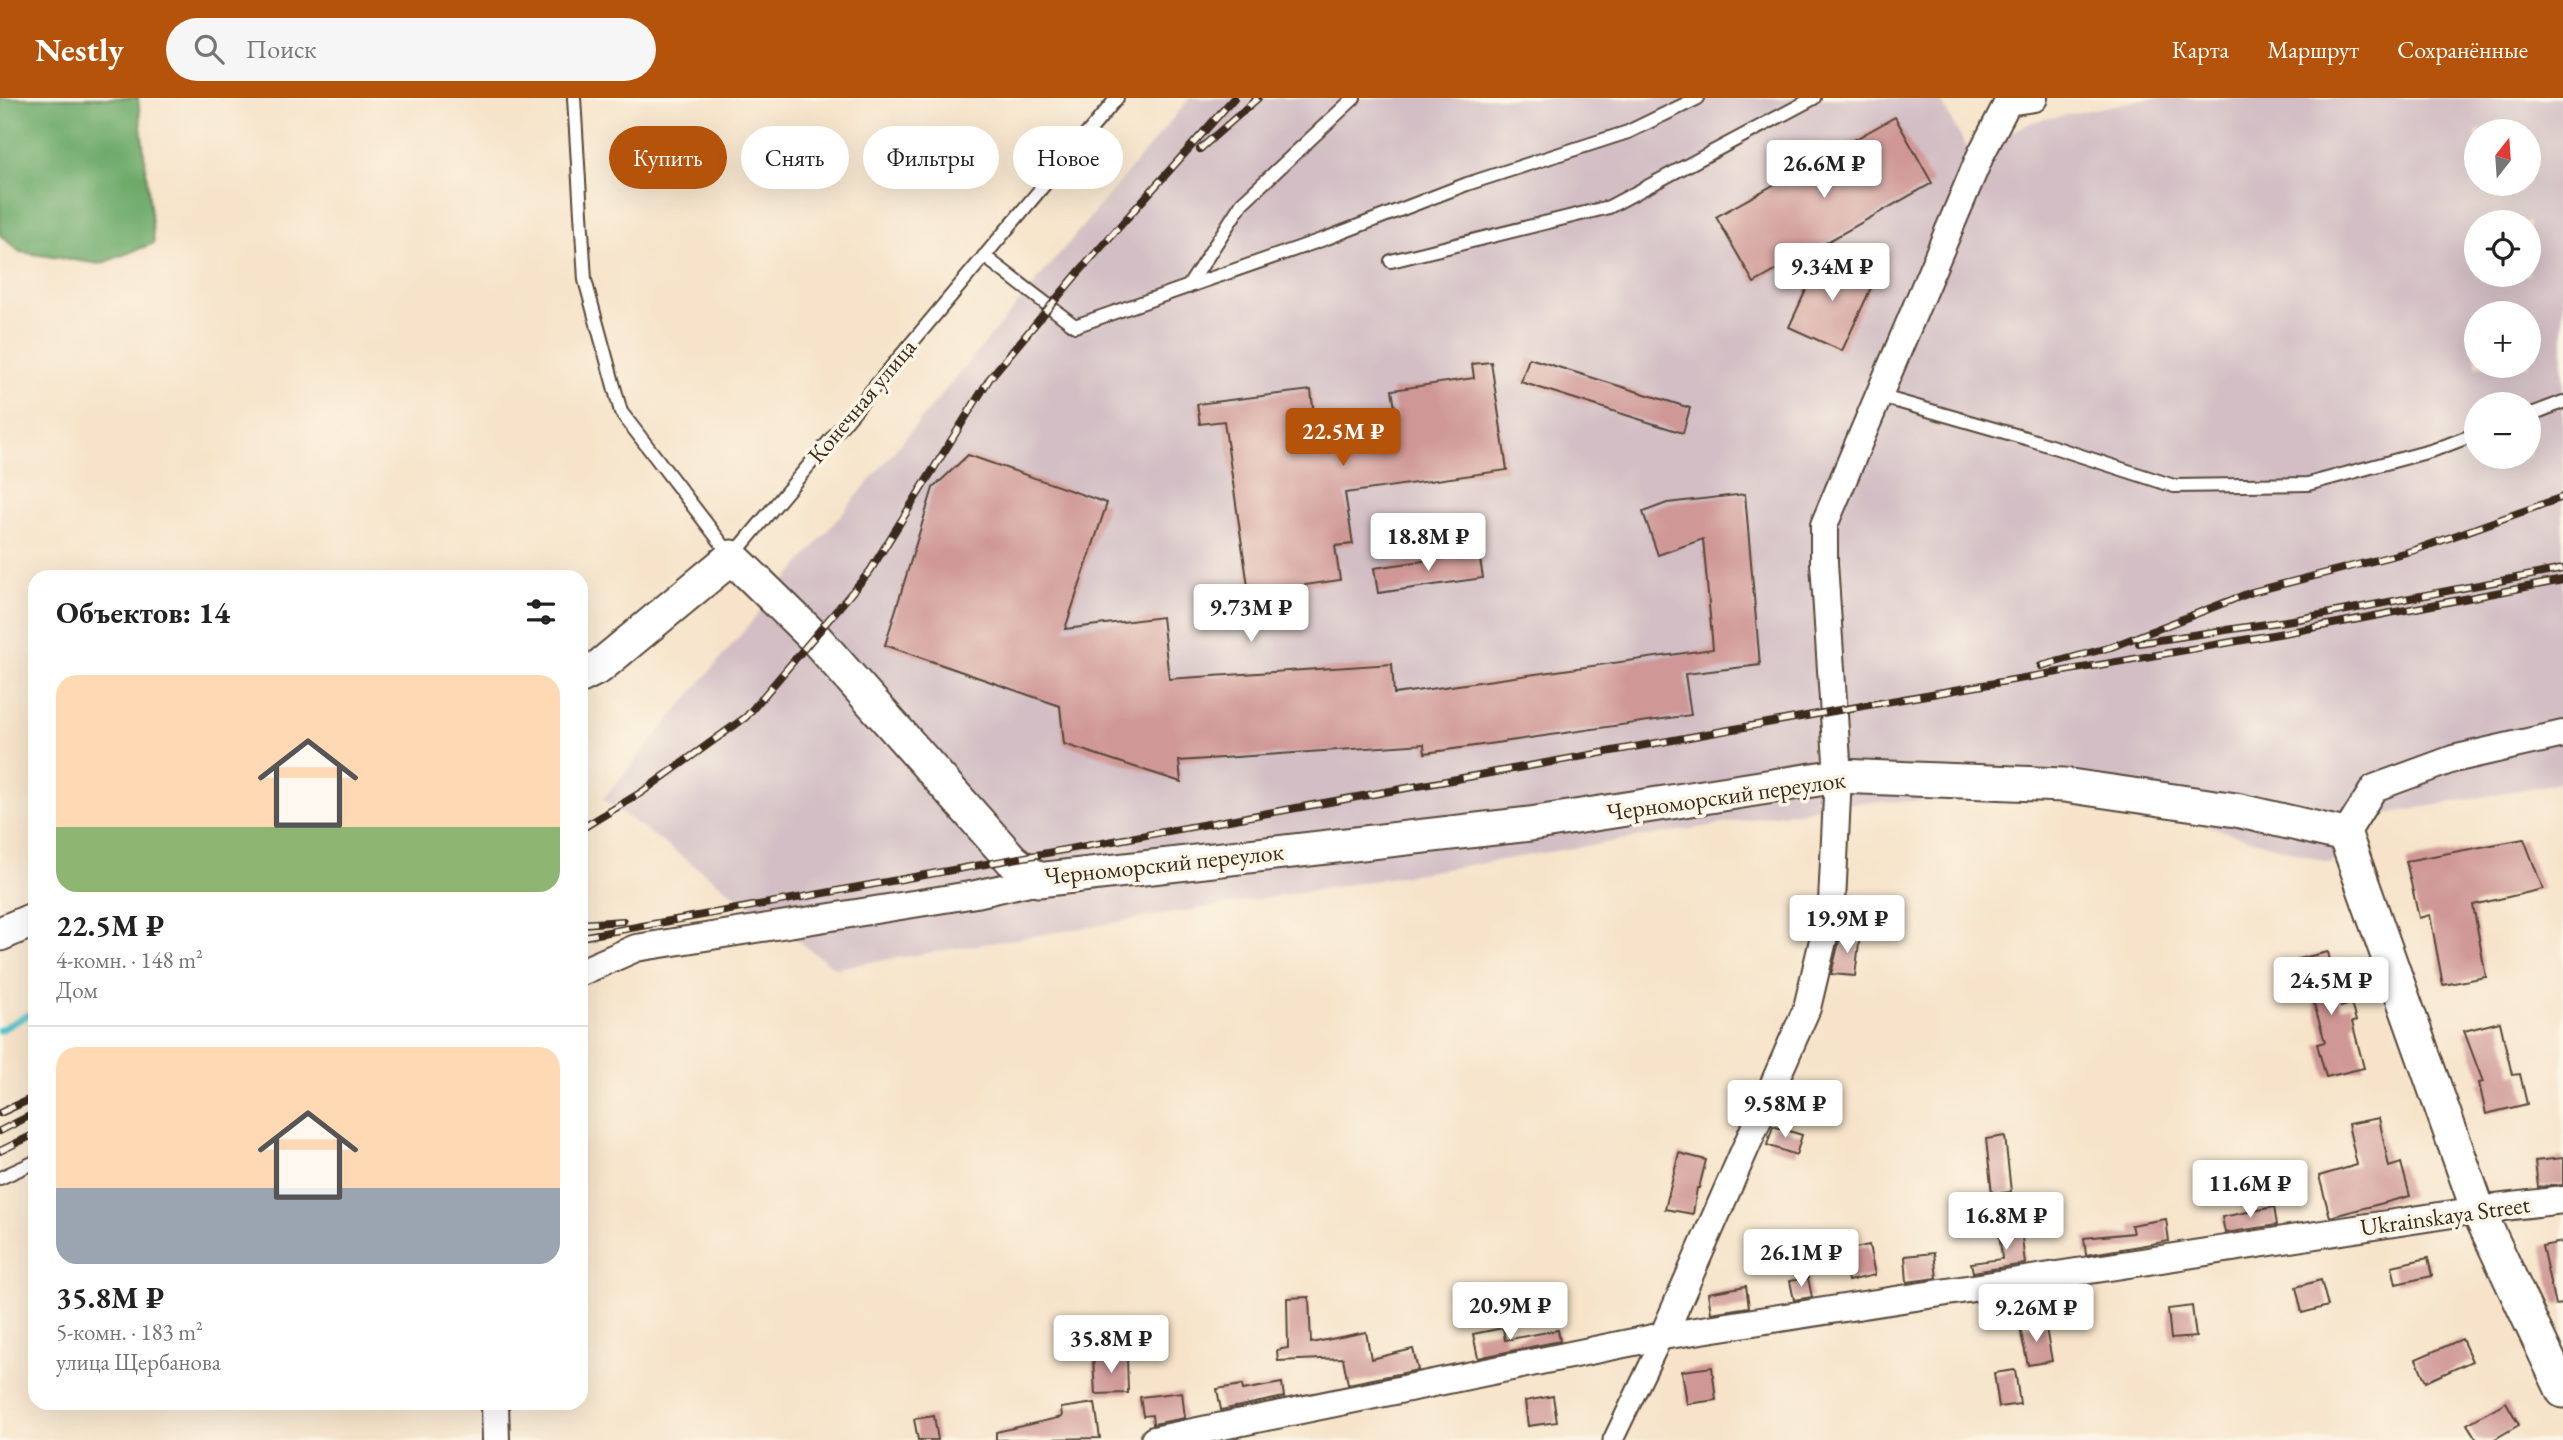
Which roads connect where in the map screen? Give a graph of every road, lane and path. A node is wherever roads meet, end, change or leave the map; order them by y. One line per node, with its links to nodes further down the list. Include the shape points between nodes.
1 (573, 98): 15 (lane, via 585,280 621,412)
2 (1117, 98): 8 (lane, Конечная улица)
3 (1354, 98): 10 (lane, via 1242,203)
4 (1698, 98): 10 (lane, via 1628,132 1467,184)
5 (1814, 98): 9 (lane, via 1609,207)
6 (2034, 98): 7 (street)
7 (2006, 100): 11 (street)
8 (984, 256): 10 (lane, via 1075,326); 15 (lane, Конечная улица)
9 (1391, 261)
10 (1188, 287)
11 (1879, 396): 14 (lane, via 2174,486 2308,484); 18 (street, via 1824,525)
12 (2563, 402): 13 (lane)
13 (2541, 410)
14 (2464, 439)
15 (732, 557): 16 (street, Конечная улица); 20 (street, Черноморский переулок, via 815,638 1012,860)
16 (588, 673)
17 (2563, 734): 19 (street, via 2453,759 2374,788)
18 (1838, 776): 19 (street, Черноморский переулок, via 2064,785 2236,810); 20 (street, Черноморский переулок, via 1530,824); 28 (street, via 1832,902 1807,1007)
19 (2346, 835): 27 (street)
20 (1038, 880): 23 (street, via 636,948)
21 (28, 922): 22 (street)
22 (0, 934)
23 (588, 968)
24 (28, 1165): 25 (lane)
25 (0, 1178)
26 (2563, 1200): 27 (street, Ukrainskaya Street)
27 (2478, 1210): 28 (street, Ukrainskaya Street); 29 (street)
28 (1663, 1336): 32 (street, Ukrainskaya Street); 33 (street)
29 (2563, 1391)
30 (495, 1410): 31 (street)
31 (496, 1440)
32 (1154, 1440)
33 (1612, 1440)

